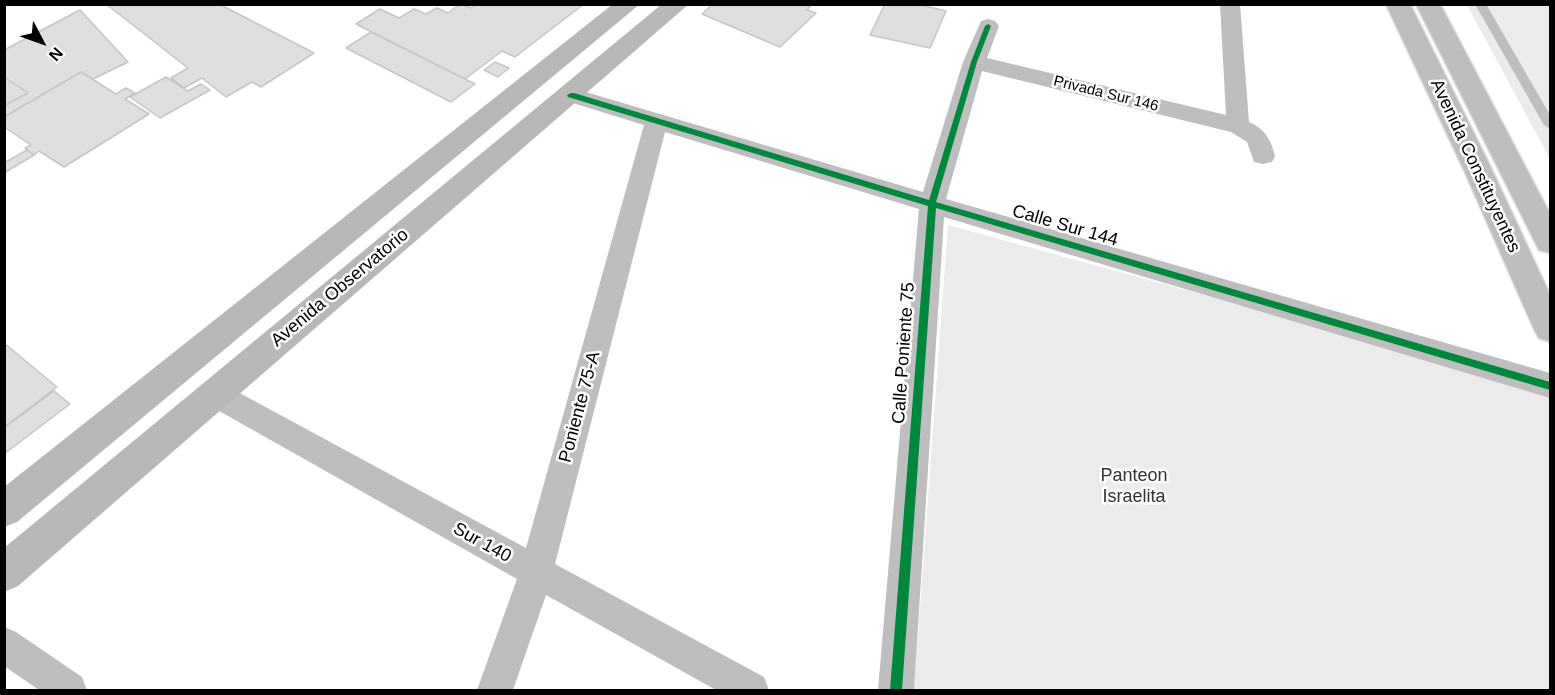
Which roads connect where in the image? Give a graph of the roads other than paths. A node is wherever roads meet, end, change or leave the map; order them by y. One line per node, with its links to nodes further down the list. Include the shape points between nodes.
1 (628, 4): 19 (main road, Avenida Observatorio)
2 (677, 4): 9 (main road, Avenida Observatorio)
3 (1230, 4): 12 (street)
4 (1398, 4): 16 (highway, Avenida Constituyentes)
5 (1428, 4): 15 (highway, Avenida Constituyentes)
6 (1480, 4): 11 (lane)
7 (988, 26): 8 (street, Calle Poniente 75)
8 (974, 62): 12 (street, Privada Sur 146); 14 (street, Calle Poniente 75)
9 (571, 95): 10 (street, Calle Sur 144); 18 (main road, Avenida Observatorio)
10 (656, 122): 14 (street, Calle Sur 144); 21 (street, Poniente 75-A)
11 (1551, 125)
12 (1238, 126): 13 (street, via 1255,133)
13 (1263, 156)
14 (932, 204): 17 (street, Calle Sur 144); 26 (street, Calle Poniente 75)
15 (1551, 242)
16 (1551, 329)
17 (1551, 386)
18 (215, 394): 20 (main road, Avenida Observatorio); 21 (street, Sur 140)
19 (4, 510)
20 (4, 573)
21 (536, 573): 24 (street, Poniente 75-A); 25 (street, Sur 140)
22 (4, 644): 23 (street)
23 (69, 690)
24 (495, 690)
25 (751, 690)
26 (896, 690)

